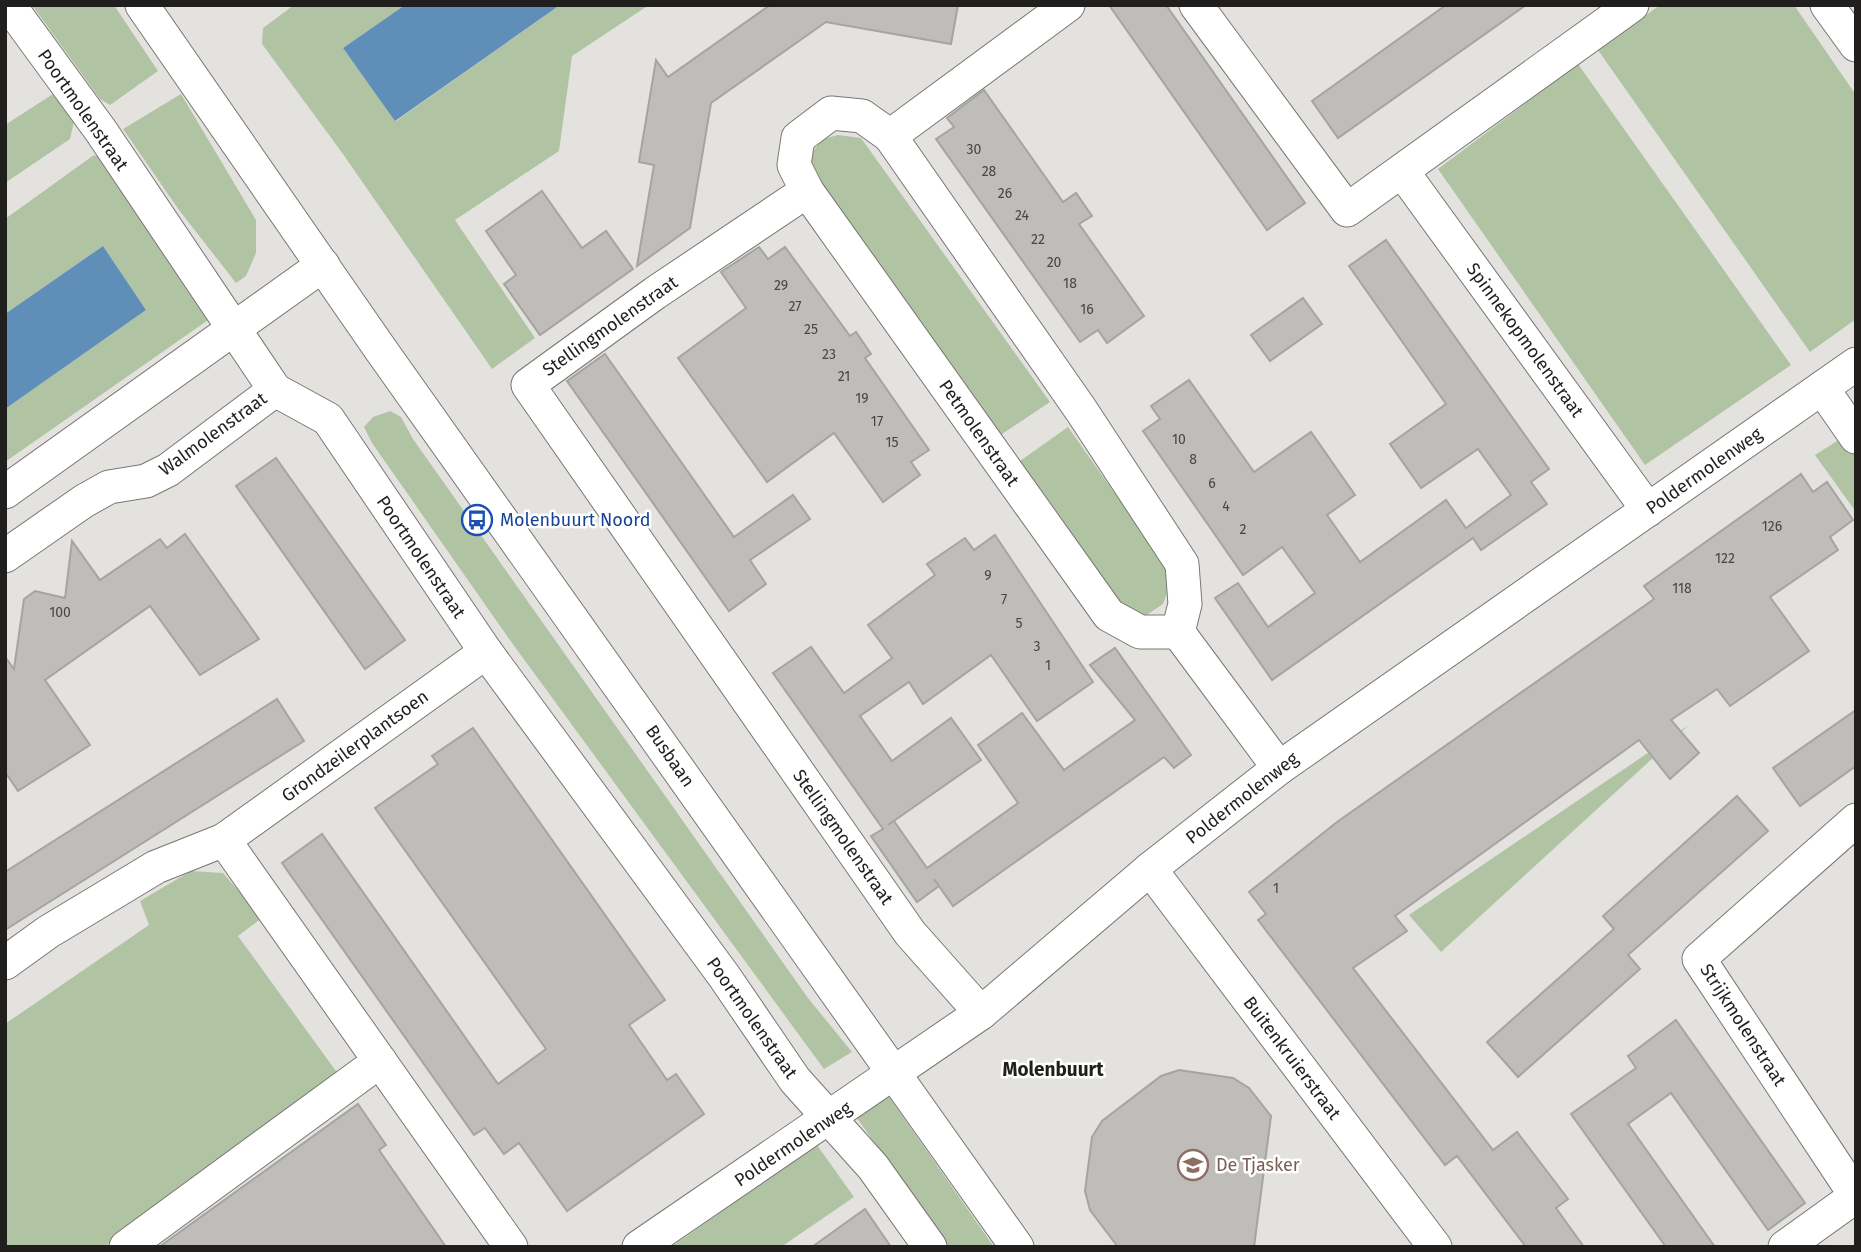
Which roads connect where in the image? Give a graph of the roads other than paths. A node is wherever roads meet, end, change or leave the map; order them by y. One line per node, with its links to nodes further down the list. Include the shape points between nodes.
1 (9, 5): 12 (street, Poortmolenstraat, via 101,131)
2 (142, 5): 11 (street, Busbaan)
3 (1068, 5): 8 (street)
4 (1196, 5): 9 (street, via 1347,210)
5 (1632, 5): 9 (street)
6 (1828, 5): 7 (street)
7 (1856, 45)
8 (890, 136): 10 (street, via 862,116 831,113 798,138 794,164); 20 (street, via 1182,564 1185,604)
9 (1402, 171): 18 (street, Spinnekopmolenstraat)
10 (807, 191): 20 (street, Petmolenstraat, via 1109,615 1140,632); 27 (street, Stellingmolenstraat, via 528,385 910,933)
11 (323, 265): 12 (street); 29 (street, Busbaan)
12 (233, 329): 15 (street, Poortmolenstraat); 17 (street)
13 (1856, 364): 14 (street, Poldermolenweg)
14 (1822, 388): 16 (street); 18 (street, Poldermolenweg)
15 (275, 390): 19 (street, Walmolenstraat, via 168,470 146,481 109,487 83,500); 21 (street, Poortmolenstraat, via 328,419)
16 (1856, 437)
17 (5, 492)
18 (1648, 510): 22 (street, Poldermolenweg)
19 (5, 556)
20 (1178, 632): 22 (street)
21 (486, 652): 24 (street, Grondzeilerplantsoen); 30 (street, Poortmolenstraat, via 795,1080)
22 (1279, 768): 25 (street, Poldermolenweg)
23 (1856, 820): 31 (street, Strijkmolenstraat, via 1699,959)
24 (224, 840): 26 (street, Grondzeilerplantsoen, via 156,867); 28 (street)
25 (1150, 869): 27 (street, Poldermolenweg); 37 (street, Buitenkruierstraat)
26 (5, 963)
27 (981, 1013): 29 (street, Poldermolenweg)
28 (380, 1061): 32 (street); 33 (street)
29 (894, 1073): 30 (street, Poldermolenweg); 36 (street, Busbaan)
30 (830, 1119): 34 (street, Poldermolenweg); 35 (street, Poortmolenstraat, via 873,1167)
31 (1856, 1196): 38 (street)
32 (127, 1247)
33 (510, 1247)
34 (639, 1247)
35 (930, 1247)
36 (1017, 1247)
37 (1435, 1247)
38 (1785, 1247)

